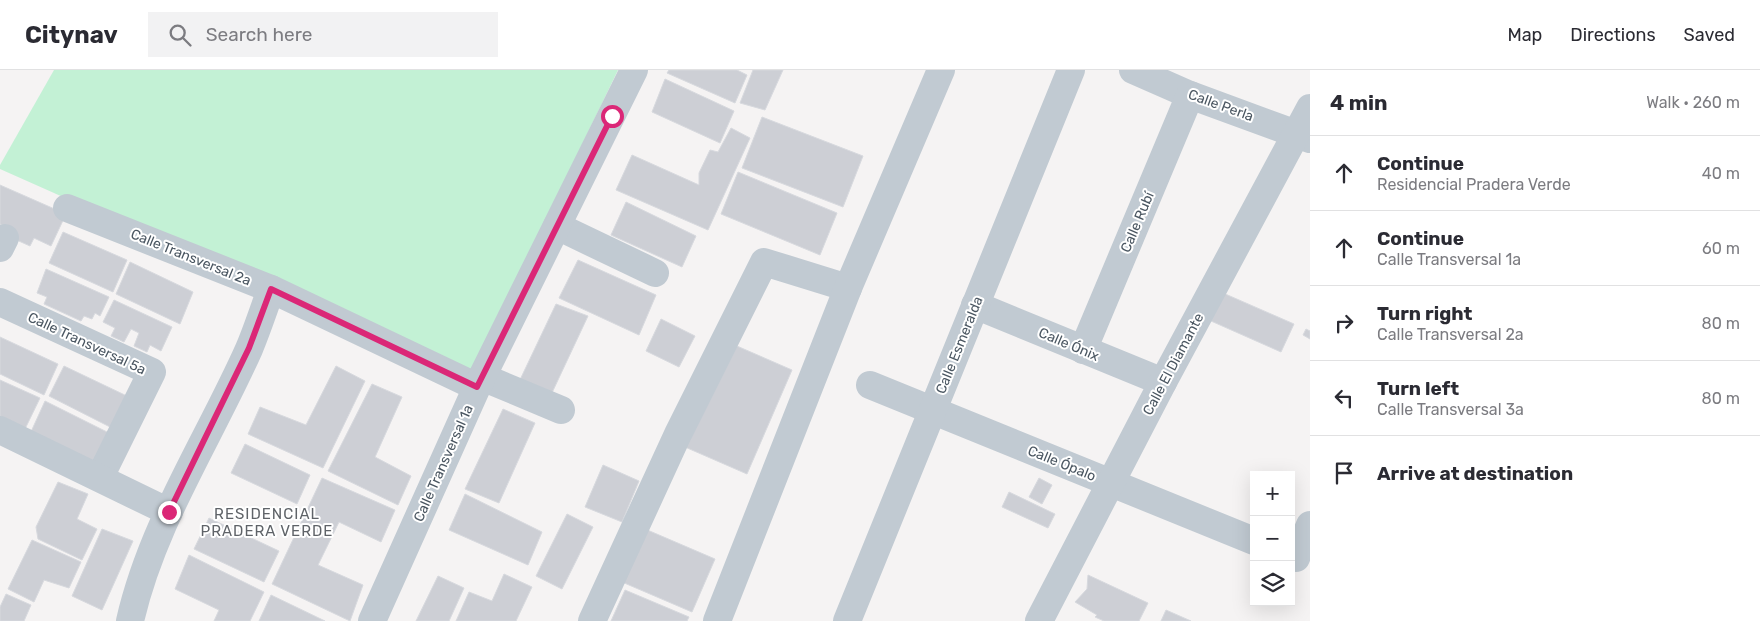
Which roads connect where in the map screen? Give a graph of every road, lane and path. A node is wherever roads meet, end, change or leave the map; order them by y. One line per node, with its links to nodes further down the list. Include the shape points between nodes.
1 (634, 70): 9 (street)
2 (941, 70): 11 (street)
3 (1071, 70): 14 (street, Calle Esmeralda)
4 (1133, 70): 5 (street, Calle Perla)
5 (1190, 94): 7 (street, Calle Perla); 15 (street, Calle Rubí)
6 (1310, 108): 7 (street, Calle El Diamante)
7 (1303, 136): 17 (street, Calle El Diamante)
8 (67, 208): 12 (street, Calle Transversal 2a)
9 (556, 226): 10 (street); 16 (street, Calle Transversal 1a)
10 (655, 273)
11 (848, 288): 30 (street, via 764,262 678,434); 31 (street)
12 (271, 289): 16 (street, Calle Transversal 2a); 24 (street, via 249,348)
13 (0, 302): 22 (street, Calle Transversal 5a, via 152,372)
14 (976, 305): 15 (street, Calle Ónix); 20 (street, Calle Esmeralda)
15 (1083, 350): 17 (street, Calle Ónix)
16 (480, 382): 19 (street, Calle Transversal 2a); 29 (street, Calle Transversal 1a)
17 (1163, 382): 23 (street, Calle El Diamante)
18 (870, 385): 20 (street, Calle Ópalo)
19 (561, 410)
20 (932, 410): 23 (street, Calle Ópalo); 32 (street, Calle Esmeralda)
21 (0, 430): 22 (street)
22 (100, 477): 24 (street)
23 (1110, 483): 26 (street, Calle Ópalo); 33 (street, Calle El Diamante)
24 (169, 512): 28 (street, via 139,583)
25 (1310, 525): 27 (street)
26 (1250, 538)
27 (1299, 559)
28 (130, 621)
29 (372, 621)
30 (592, 621)
31 (716, 621)
32 (848, 621)
33 (1039, 621)

